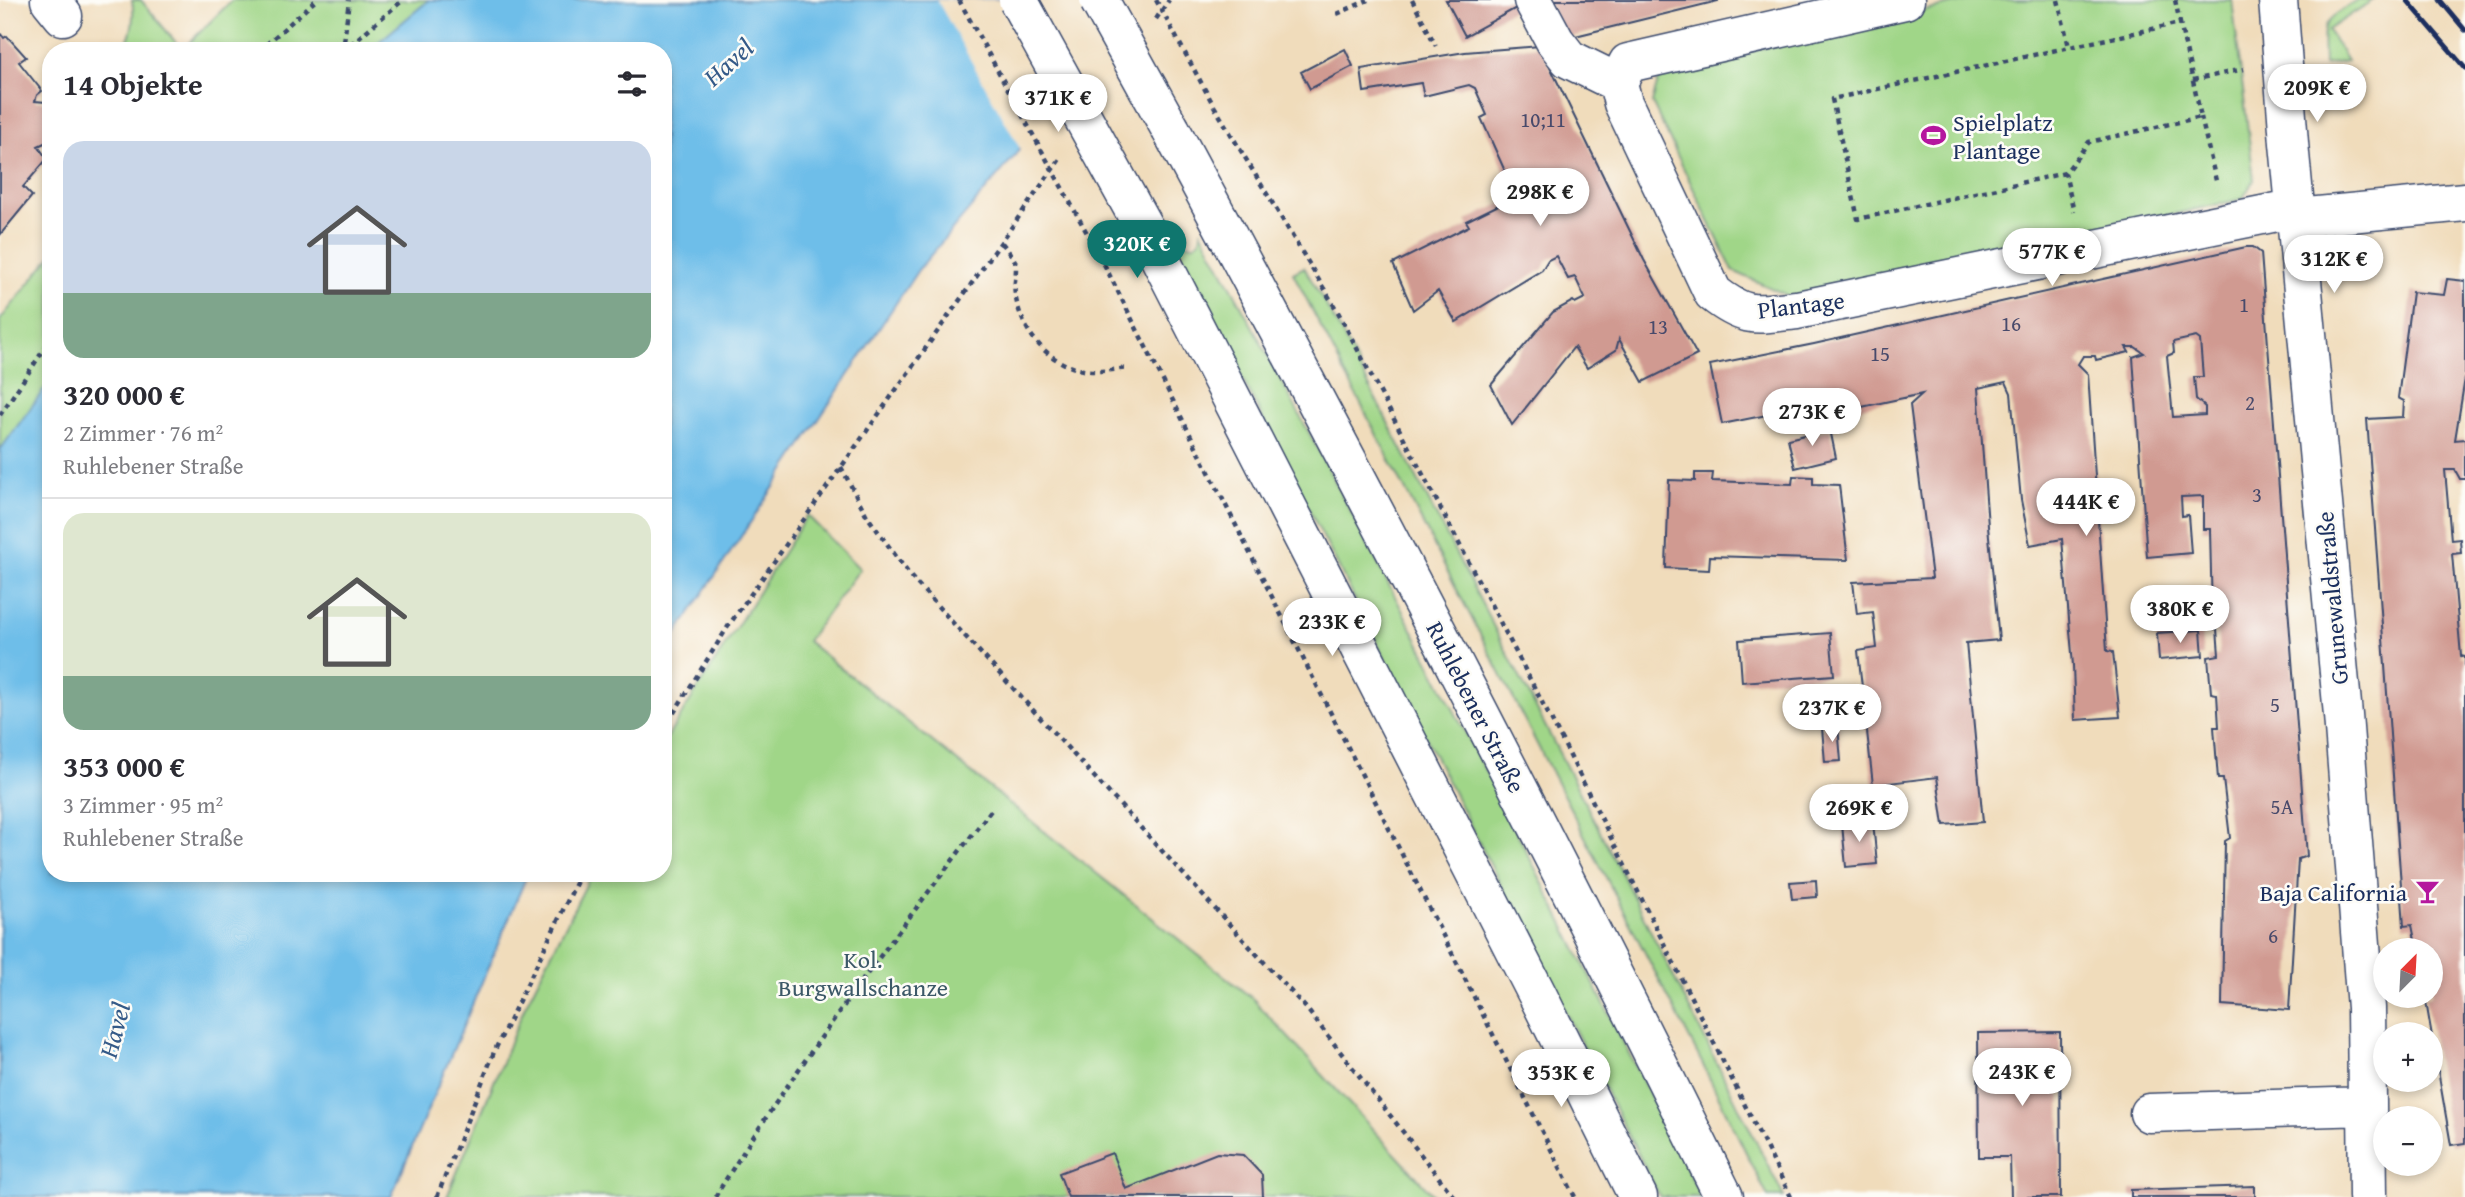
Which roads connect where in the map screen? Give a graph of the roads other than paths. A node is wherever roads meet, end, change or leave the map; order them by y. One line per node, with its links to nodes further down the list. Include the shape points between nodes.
1 (1018, 0): 11 (main road, bridge, via 1150,239)
2 (1100, 0): 12 (main road, Ruhlebener Straße, bridge, via 1476,707)
3 (1533, 0): 6 (main road, via 1569,59)
4 (1905, 0): 6 (main road, via 1628,63)
5 (2278, 0): 8 (main road, Grunewaldstraße)
6 (1618, 83): 8 (main road, Plantage, via 1623,103 1713,293 1732,308 1753,314 1821,306 2225,221)
7 (2465, 202): 8 (main road, Plantage)
8 (2296, 213): 9 (main road, Grunewaldstraße, via 2347,757 2366,1008)
9 (2367, 1106): 10 (main road); 13 (main road, Grunewaldstraße)
10 (2149, 1113)
11 (1638, 1197)
12 (1724, 1197)
13 (2368, 1197)

